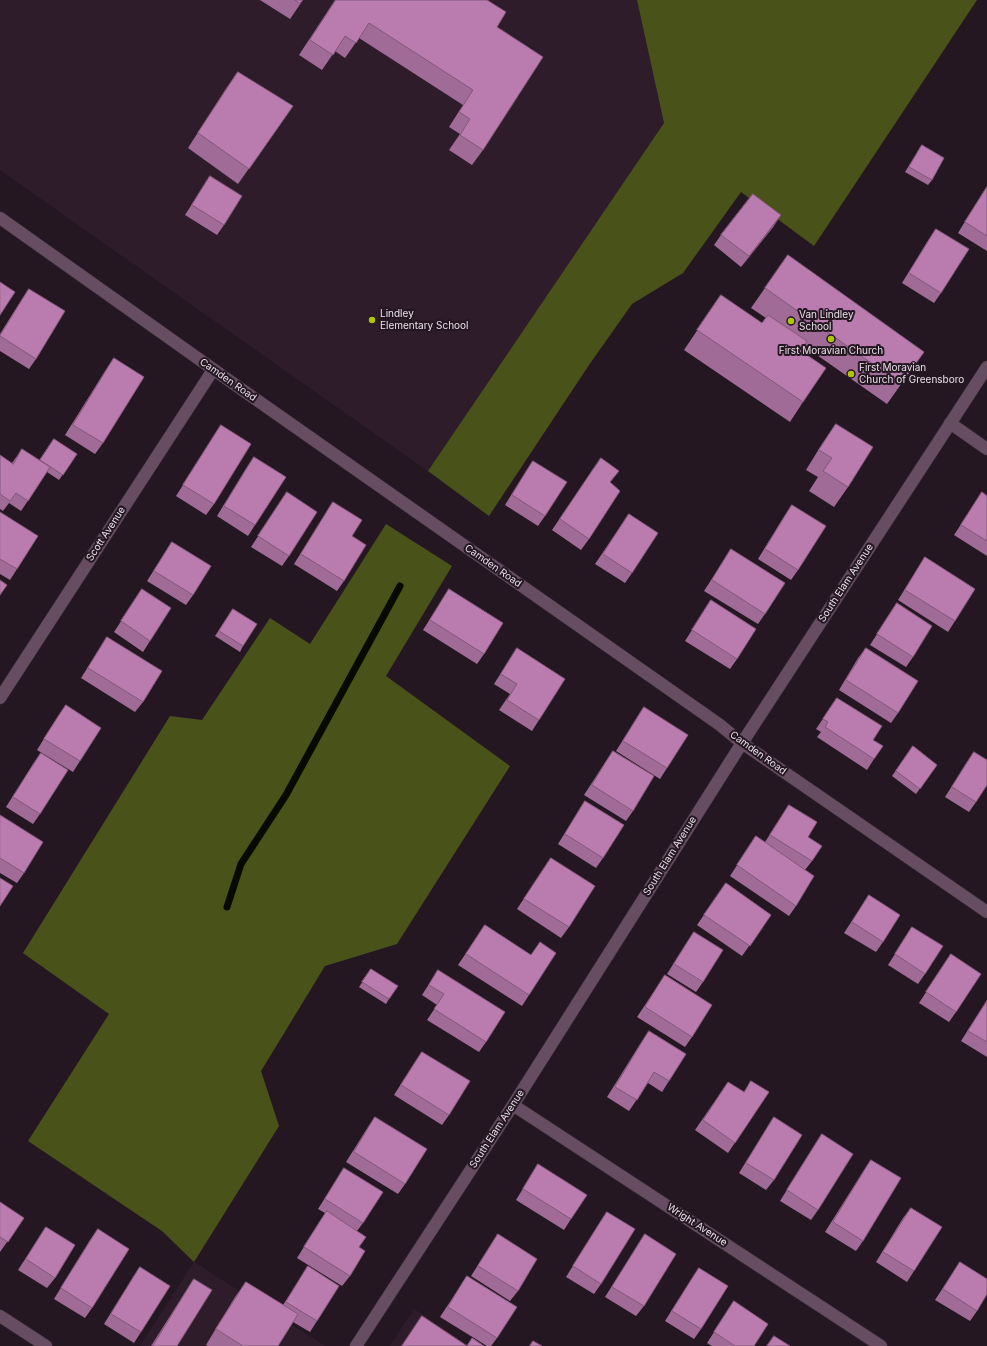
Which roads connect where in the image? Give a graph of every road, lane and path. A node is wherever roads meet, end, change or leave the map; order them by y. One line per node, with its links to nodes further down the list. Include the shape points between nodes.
1 (0, 218): 3 (street, Camden Road)
2 (987, 367): 4 (street, South Elam Avenue)
3 (213, 370): 6 (street, Scott Avenue); 7 (street, Camden Road, via 713,720)
4 (950, 423): 5 (street); 7 (street, South Elam Avenue)
5 (987, 449)
6 (0, 698)
7 (742, 743): 8 (street, Camden Road); 9 (street, South Elam Avenue)
8 (987, 912)
9 (513, 1105): 12 (street, South Elam Avenue); 13 (street, Wright Avenue)
10 (0, 1316): 11 (street)
11 (46, 1346)
12 (356, 1346)
13 (881, 1346)

